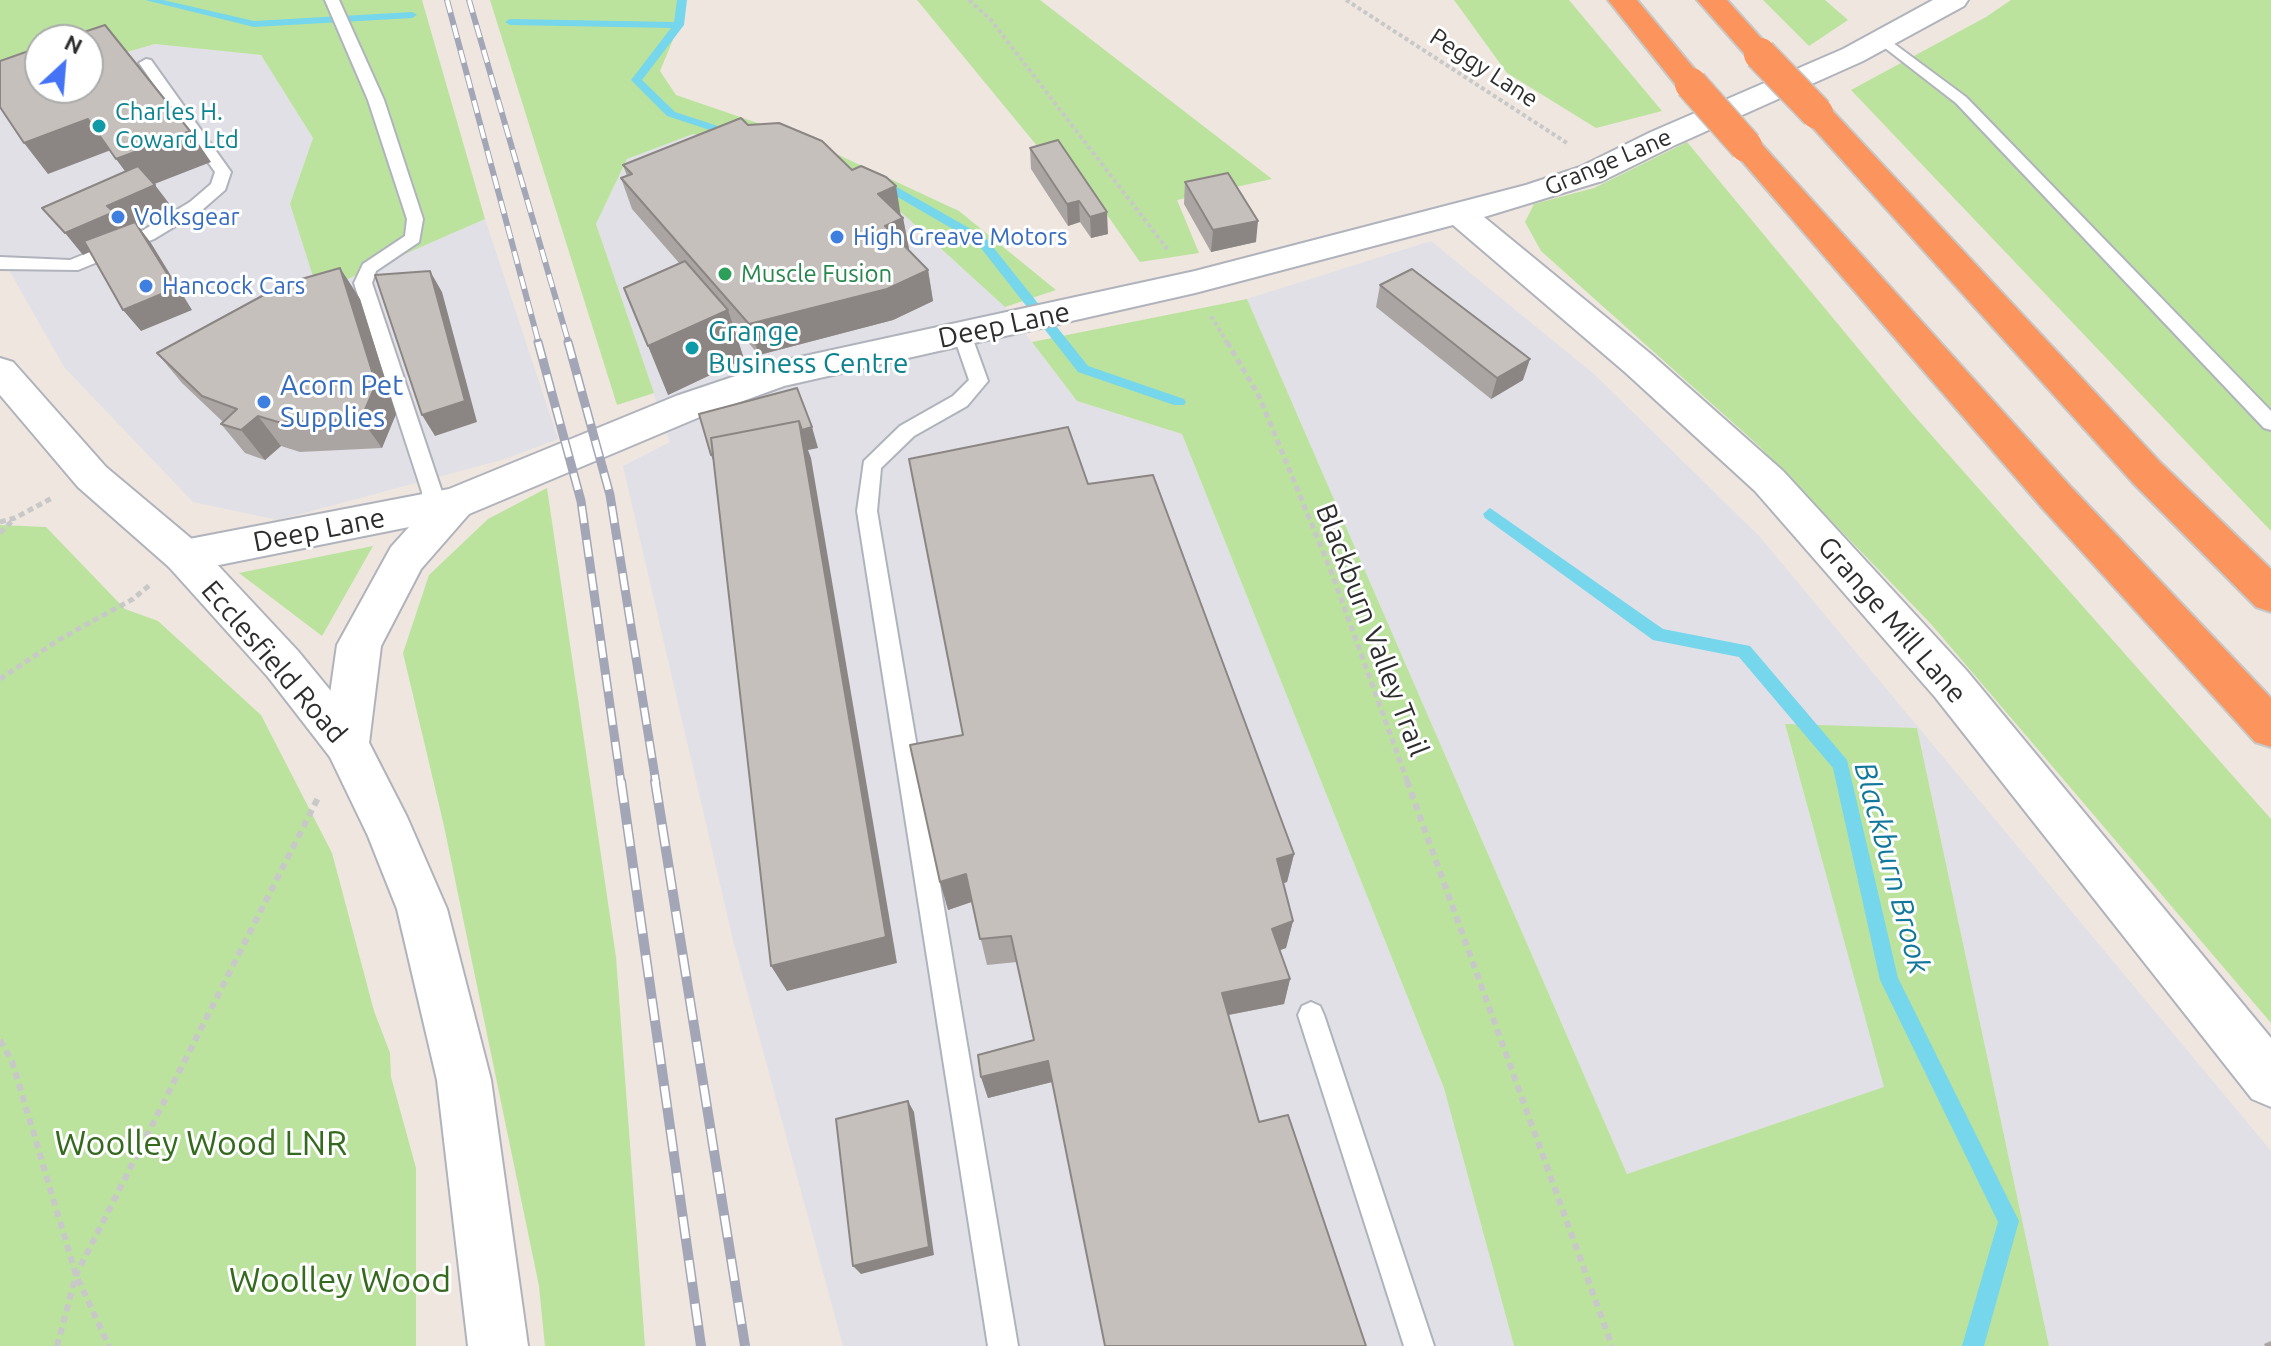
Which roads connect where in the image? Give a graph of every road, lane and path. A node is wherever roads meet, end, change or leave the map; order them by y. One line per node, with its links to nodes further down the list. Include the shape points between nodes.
1 (969, 0): 11 (path, via 991,20)
2 (1346, 0): 9 (path, Peggy Lane)
3 (1622, 0): 25 (highway, bridge, via 2057,498)
4 (1711, 0): 23 (highway, bridge, via 2147,473)
5 (1954, 0): 7 (street, Grange Lane)
6 (333, 1): 18 (lane, via 376,100 415,219 413,238 369,268 363,283 432,492)
7 (1881, 38): 9 (street, Grange Lane); 16 (lane, via 1961,100)
8 (146, 63): 12 (lane, via 223,172 219,186 148,235 72,266)
9 (1602, 167): 10 (street, Grange Lane, via 1538,192)
10 (1458, 212): 13 (street, Grange Lane); 29 (street, Grange Mill Lane, via 1769,481 1951,684)
11 (1173, 253)
12 (0, 263)
13 (1195, 282): 14 (street, Deep Lane); 36 (path, Blackburn Valley Trail, via 1259,396 1331,571)
14 (962, 334): 18 (street, Deep Lane, via 777,375); 34 (lane, via 979,381 960,401 907,431 871,466 867,511)
15 (0, 371): 17 (street, Ecclesfield Road)
16 (2271, 423)
17 (92, 477): 19 (path); 22 (street, Ecclesfield Road)
18 (443, 505): 22 (street, Deep Lane); 26 (street, Deep Lane, via 406,558 359,645)
19 (15, 518): 20 (path); 21 (path)
20 (0, 522)
21 (0, 533)
22 (184, 556): 24 (path, via 133,599); 26 (street, Ecclesfield Road, via 283,664)
23 (2271, 595)
24 (0, 679)
25 (2271, 728)
26 (346, 743): 30 (path); 33 (street, Ecclesfield Road, via 422,909 464,1080)
27 (1311, 1015): 35 (lane)
28 (0, 1040): 30 (path, via 12,1061)
29 (2271, 1080)
30 (76, 1275): 31 (path); 32 (path)
31 (57, 1346)
32 (109, 1346)
33 (498, 1346)
34 (1003, 1346)
35 (1419, 1346)
36 (1612, 1346)

